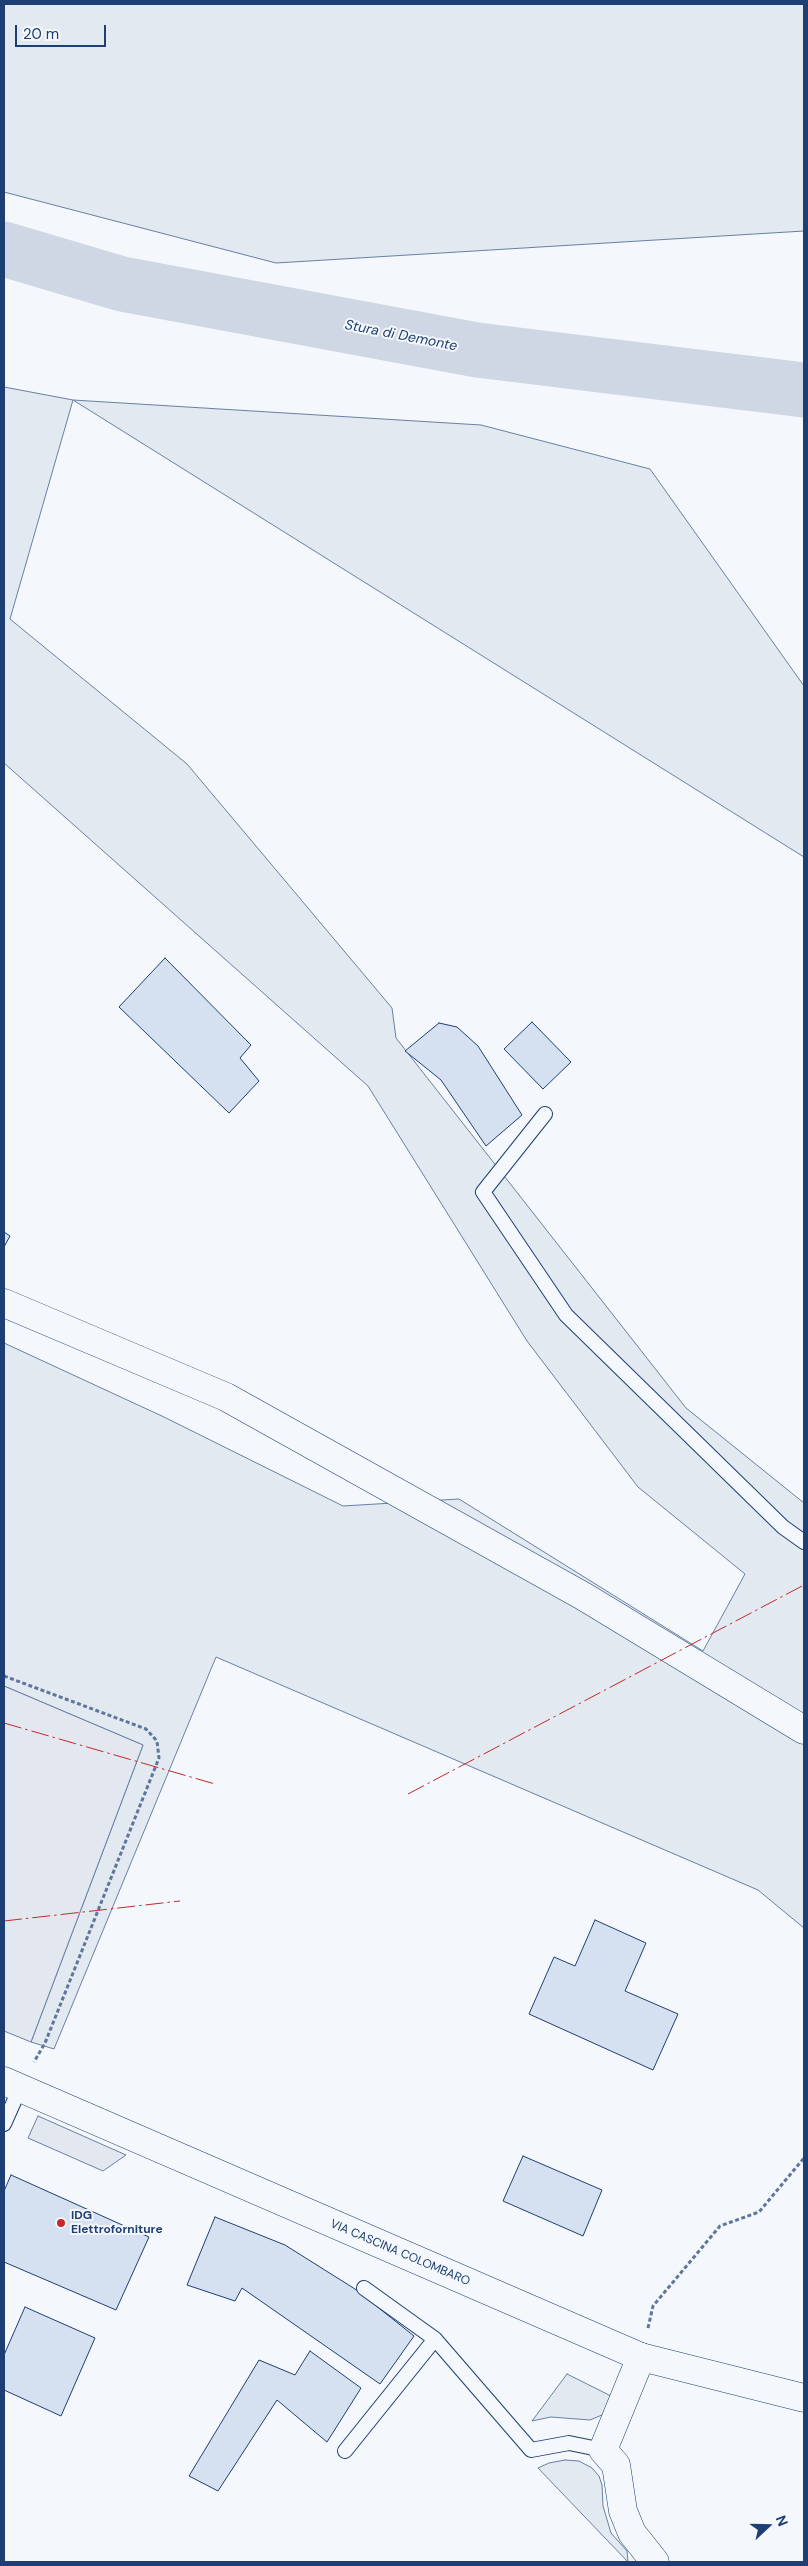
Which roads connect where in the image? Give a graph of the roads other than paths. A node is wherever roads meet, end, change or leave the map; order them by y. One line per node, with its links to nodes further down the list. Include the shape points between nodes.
1 (544, 1114): 3 (lane, via 484,1192 566,1315 783,1527)
2 (4, 1303): 4 (street, via 226,1397 583,1596)
3 (804, 1542)
4 (804, 1730)
5 (12, 2085): 6 (lane); 9 (street, VIA CASCINA COLOMBARO)
6 (4, 2124)
7 (364, 2288): 8 (lane)
8 (435, 2338): 11 (lane, via 531,2450 569,2443); 12 (lane)
9 (641, 2357): 10 (street, VIA CASCINA COLOMBARO); 11 (street)
10 (804, 2398)
11 (603, 2450): 13 (street, via 616,2465 624,2511 632,2533)
12 (345, 2451)
13 (656, 2562)

